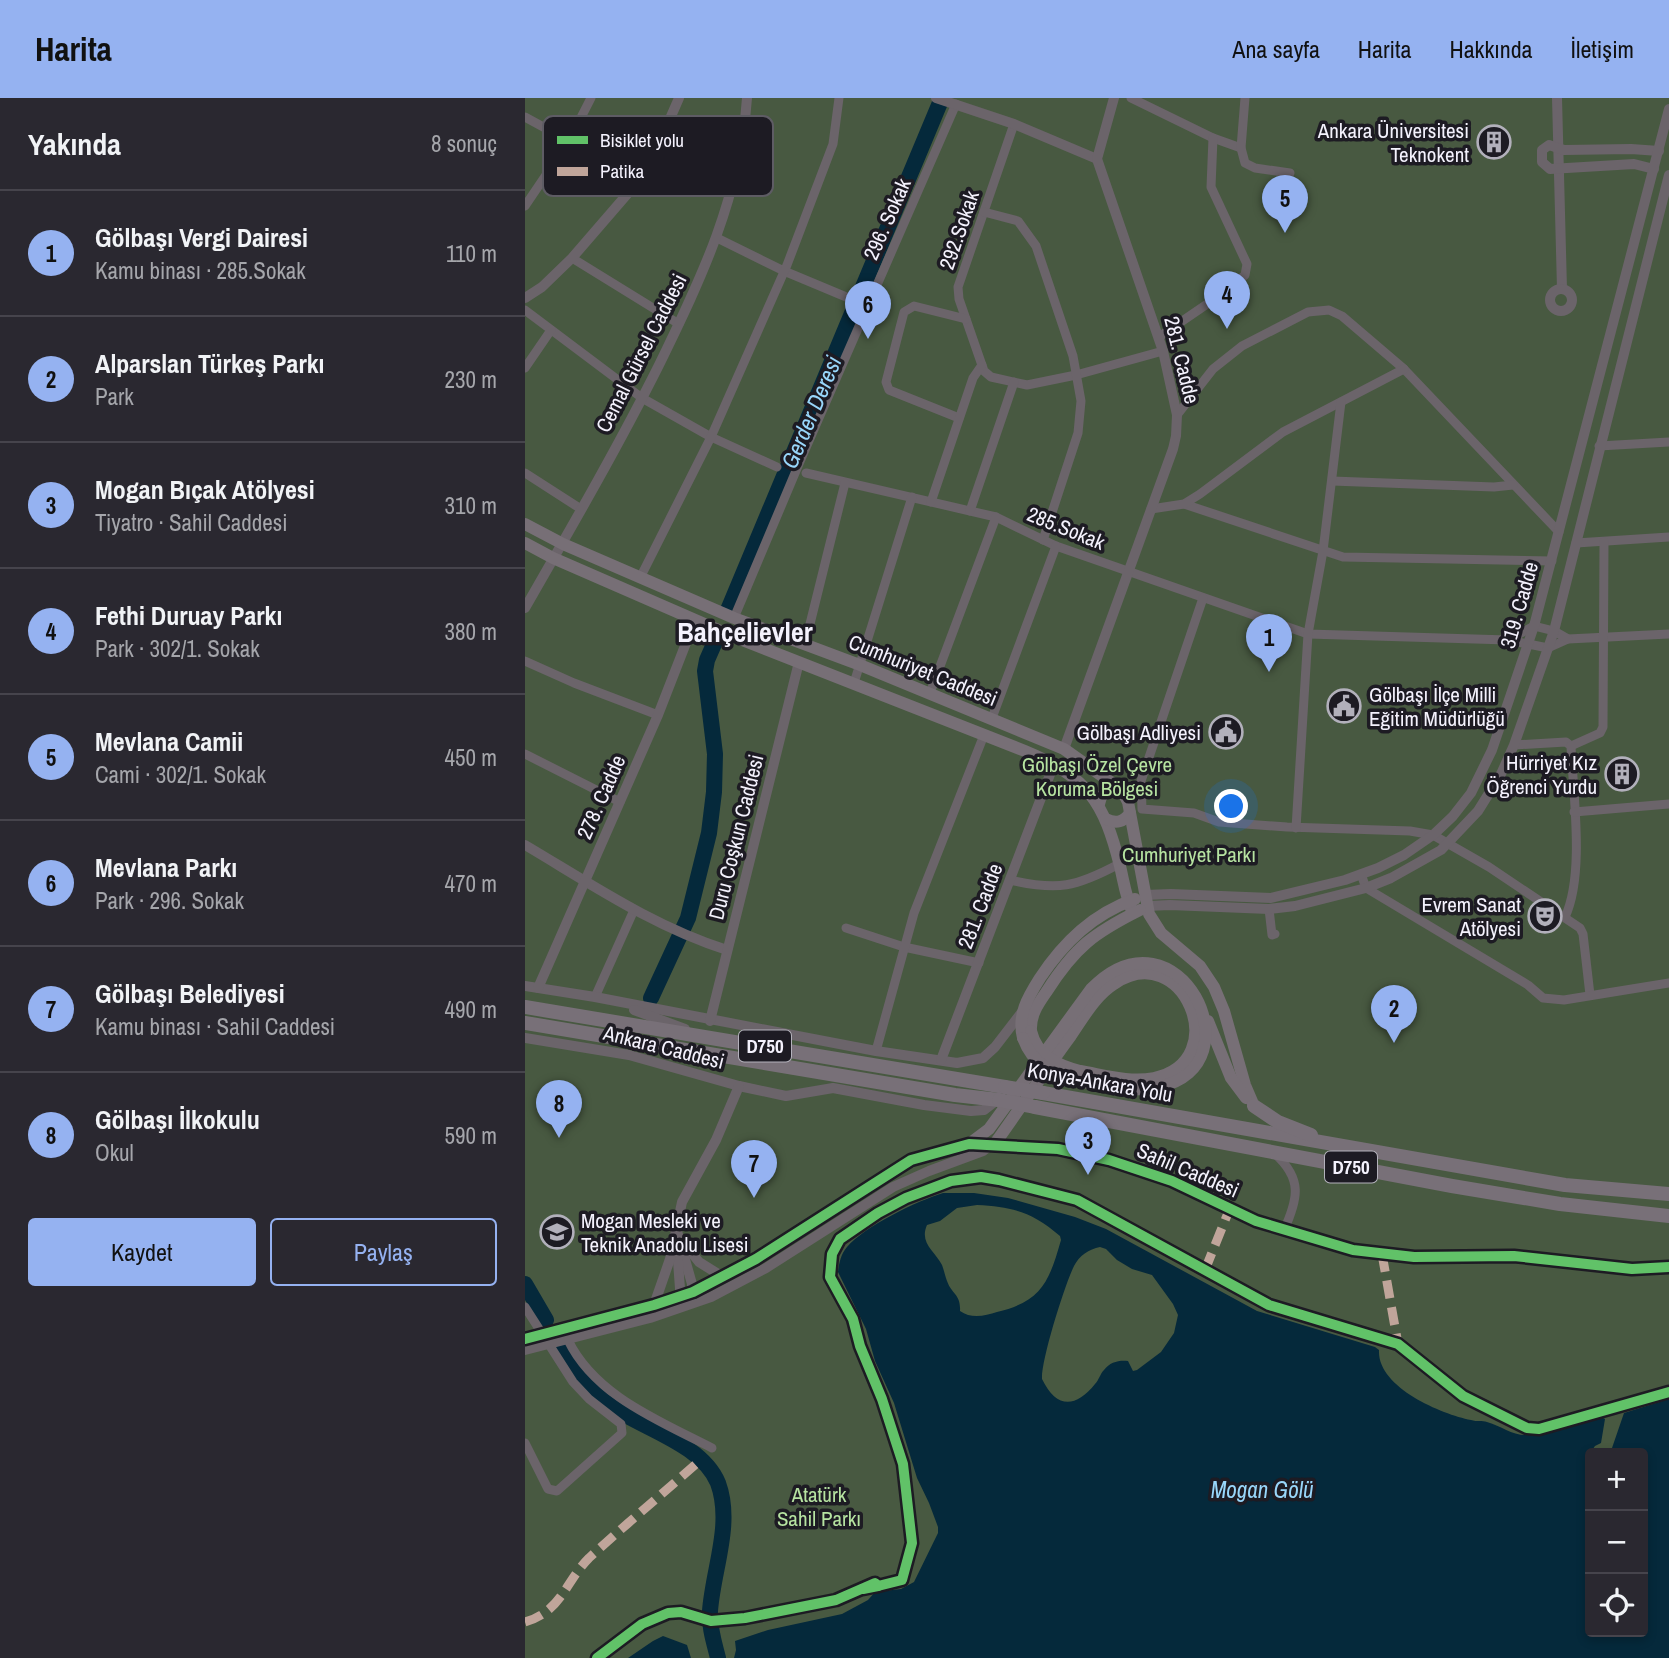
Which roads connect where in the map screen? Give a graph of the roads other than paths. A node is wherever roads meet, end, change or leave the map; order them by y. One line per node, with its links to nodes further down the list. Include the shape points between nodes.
1 (591, 98): 11 (street)
2 (679, 98): 12 (street)
3 (747, 98): 13 (street, Cemal Gürsel Caddesi)
4 (839, 98): 33 (street, via 833,144)
5 (1114, 98): 21 (street)
6 (1131, 98): 17 (street)
7 (1245, 98): 18 (street)
8 (1557, 98): 19 (street)
9 (946, 101): 15 (street); 85 (street, 296. Sokak)
10 (1669, 109): 20 (street, 319. Cadde)
11 (582, 116)
12 (671, 116)
13 (745, 116)
14 (525, 117): 16 (street)
15 (1014, 124): 21 (street); 30 (street, 292.Sokak)
16 (543, 125)
17 (1213, 138): 18 (street); 41 (street, via 1211,187 1247,264 1245,275)
18 (1241, 148): 24 (street, via 1247,165)
19 (1558, 150): 20 (street); 22 (street); 22 (street, via 1549,145 1541,155 1546,168)
20 (1659, 151): 23 (street, 319. Cadde)
21 (1097, 159): 41 (street, 281. Cadde)
22 (1559, 167): 23 (street, via 1634,164); 34 (street)
23 (1654, 169): 53 (street, 319. Cadde)
24 (1290, 173)
25 (1669, 175): 54 (street, 319. Cadde)
26 (543, 179): 29 (street)
27 (626, 196): 32 (street)
28 (730, 196): 31 (street, Cemal Gürsel Caddesi)
29 (525, 206)
30 (983, 212): 38 (street, 292.Sokak, via 958,286); 46 (street, via 1018,221 1037,246)
31 (717, 238): 33 (street); 39 (street, Cemal Gürsel Caddesi)
32 (572, 258): 35 (street); 39 (street)
33 (784, 271): 36 (street); 52 (street)
34 (1562, 289)
35 (525, 298)
36 (851, 299)
37 (525, 310): 40 (street)
38 (966, 319): 43 (street, 292.Sokak); 51 (street, via 914,306 907,309 886,382 889,390)
39 (679, 324): 48 (street, Cemal Gürsel Caddesi)
40 (551, 330): 44 (street); 48 (street)
41 (1159, 337): 42 (street, 281. Cadde)
42 (1163, 351): 46 (street); 50 (street, 281. Cadde)
43 (982, 365): 47 (street, via 991,377); 51 (street)
44 (525, 369)
45 (1404, 369): 49 (street); 50 (street, via 1342,316 1329,310 1308,312 1242,346 1213,369); 61 (street)
46 (1076, 375): 47 (street, via 1027,385); 72 (street, via 1081,401 1078,433)
47 (1014, 382): 67 (street)
48 (642, 398): 52 (street); 65 (street, Cemal Gürsel Caddesi)
49 (1341, 402): 59 (street); 64 (street, via 1283,432)
50 (1177, 415): 66 (street, 281. Cadde, via 1176,436)
51 (959, 418): 63 (street)
52 (711, 437): 56 (street); 82 (street)
53 (1582, 442): 54 (street); 70 (street, 319. Cadde)
54 (1600, 442): 55 (street); 76 (street, 319. Cadde)
55 (1669, 442)
56 (777, 467)
57 (525, 473): 65 (street)
58 (806, 473): 60 (street, 285.Sokak)
59 (1332, 481): 61 (street); 78 (street)
60 (845, 483): 62 (street, 285.Sokak); 94 (street)
61 (1513, 485): 70 (street)
62 (912, 497): 63 (street, 285.Sokak); 99 (street)
63 (931, 502): 67 (street, 285.Sokak)
64 (1184, 503): 66 (street); 78 (street)
65 (581, 509): 75 (street, Cemal Gürsel Caddesi)
66 (1151, 509): 81 (street, 281. Cadde)
67 (970, 511): 68 (street, 285.Sokak)
68 (996, 517): 72 (street, 285.Sokak); 101 (street)
69 (525, 524): 75 (main road, Cumhuriyet Caddesi)
70 (1559, 532): 80 (street, 319. Cadde)
71 (1669, 537): 73 (street)
72 (1043, 540): 77 (street, 285.Sokak)
73 (1604, 542): 76 (street); 91 (street)
74 (525, 543): 79 (main road, Cumhuriyet Caddesi)
75 (563, 544): 79 (street, Cemal Gürsel Caddesi); 82 (main road, Cumhuriyet Caddesi)
76 (1576, 544): 88 (street, 319. Cadde)
77 (1056, 545): 81 (street, 285.Sokak); 103 (street)
78 (1323, 551): 80 (street, via 1343,557); 89 (street)
79 (553, 558): 84 (street, Cemal Gürsel Caddesi); 86 (main road, Cumhuriyet Caddesi)
80 (1552, 561): 87 (street, 319. Cadde)
81 (1127, 570): 83 (street, 285.Sokak); 107 (street, 281. Cadde)
82 (640, 578): 85 (main road, Cumhuriyet Caddesi)
83 (1203, 598): 89 (street, 285.Sokak); 110 (street, via 1142,781)
84 (525, 608)
85 (734, 618): 94 (main road, Cumhuriyet Caddesi)
86 (695, 620): 98 (main road, Cumhuriyet Caddesi); 102 (street, 278. Cadde)
87 (1534, 626): 88 (street); 93 (street); 95 (street, 319. Cadde)
88 (1554, 631): 92 (street); 96 (street, 319. Cadde)
89 (1308, 634): 93 (street, 285.Sokak); 117 (street)
90 (1669, 634): 91 (street)
91 (1604, 638): 92 (street); 106 (street, via 1603,727 1600,733)
92 (1568, 639): 96 (street)
93 (1508, 640): 95 (street)
94 (805, 644): 99 (main road, Cumhuriyet Caddesi)
95 (1527, 646): 96 (street); 118 (street, 319. Cadde, via 1482,772 1454,816)
96 (1548, 648): 105 (street, 319. Cadde)
97 (525, 661): 102 (street)
98 (799, 662): 100 (main road, Cumhuriyet Caddesi); 134 (street, Duru Coşkun Caddesi)
99 (860, 665): 100 (street); 101 (main road, Cumhuriyet Caddesi)
100 (854, 683): 104 (main road, Cumhuriyet Caddesi)
101 (930, 693): 103 (main road, Cumhuriyet Caddesi)
102 (658, 715): 112 (street, 278. Cadde)
103 (992, 718): 107 (main road, Cumhuriyet Caddesi)
104 (984, 735): 109 (main road, Cumhuriyet Caddesi); 133 (street, via 913,913)
105 (1514, 745): 106 (street, via 1566,742); 119 (street, 319. Cadde, via 1488,797)
106 (1571, 746): 115 (street)
107 (1064, 749): 111 (main road, Cumhuriyet Caddesi)
108 (525, 754): 112 (street)
109 (1054, 764): 113 (main road, Cumhuriyet Caddesi, via 1078,779); 123 (street, 281. Cadde)
110 (1142, 795): 111 (street); 117 (street, via 1142,809)
111 (1126, 801): 113 (main road, via 1108,790); 116 (main road, via 1121,821); 126 (main road)
112 (620, 802): 124 (street, 278. Cadde)
113 (1098, 804): 116 (main road, Cumhuriyet Caddesi)
114 (1669, 804): 115 (street)
115 (1574, 812): 130 (street, via 1572,902)
116 (1106, 819): 121 (main road, Cumhuriyet Caddesi)
117 (1296, 828): 118 (street)
118 (1433, 835): 119 (street); 122 (street, 319. Cadde, via 1404,855)
119 (1449, 843): 125 (street, 319. Cadde, via 1414,867); 130 (street)
120 (525, 845): 124 (street)
121 (1119, 864): 123 (street, via 1072,885 1048,887); 127 (main road, Cumhuriyet Caddesi)
122 (1361, 874): 125 (street); 126 (street, 319. Cadde, via 1271,898 1171,894)
123 (1010, 880): 135 (street, 281. Cadde)
124 (586, 882): 128 (street); 138 (street, 278. Cadde)
125 (1366, 888): 129 (street, 319. Cadde); 139 (street, via 1543,998)
126 (1146, 901): 127 (main road, 319. Cadde); 129 (street, 319. Cadde); 154 (main road, via 1156,926 1194,959 1214,987)
127 (1130, 907): 142 (main road, 319. Cadde, via 1096,919 1065,943); 146 (main road, 319. Cadde, via 1071,955 1033,1014)
128 (634, 909): 134 (street); 140 (street)
129 (1269, 909): 132 (street)
130 (1565, 917): 139 (street, via 1583,934)
131 (846, 928): 133 (street)
132 (1275, 934)
133 (904, 947): 135 (street); 149 (street)
134 (727, 950): 144 (street, Duru Coşkun Caddesi)
135 (979, 963): 150 (street, 281. Cadde)
136 (1669, 984): 139 (street)
137 (525, 986): 138 (street, Ankara Caddesi)
138 (538, 988): 140 (street, Ankara Caddesi)
139 (1590, 995)
140 (598, 998): 144 (street, Ankara Caddesi); 147 (street)
141 (525, 1007): 147 (highway, Konya-Ankara Yolu / D750)
142 (1022, 1012): 146 (main road, via 1020,1024); 150 (street, 319. Cadde, via 983,1058 957,1063)
143 (1204, 1015): 151 (main road, via 1206,1036 1201,1055 1181,1079 1142,1090 1114,1088); 154 (main road, via 1231,1078); 156 (main road, via 1190,987 1160,965 1134,964 1105,975 989,1129)
144 (710, 1021): 149 (street, Ankara Caddesi)
145 (525, 1023): 153 (highway, D750)
146 (1027, 1035): 151 (main road, bridge, via 1030,1054 1042,1067)
147 (704, 1036): 153 (highway, Konya-Ankara Yolu / D750)
148 (525, 1038): 152 (street, Ankara Caddesi, via 629,1055)
149 (876, 1051): 150 (street, Ankara Caddesi)
150 (941, 1060)
151 (1079, 1076): 155 (main road, via 1139,1079 1175,1070 1187,1059 1195,1034 1193,1011 1183,993 1149,973 1111,986)
152 (739, 1086): 153 (street, Ankara Caddesi, via 786,1096 833,1088 971,1111 984,1110); 161 (street, via 716,1140 685,1194)
153 (1000, 1096): 157 (highway, Konya-Ankara Yolu / D750, bridge, via 1043,1093); 158 (highway, D750, bridge, via 1035,1107)
154 (1254, 1105): 157 (highway, via 1278,1122)
155 (994, 1143): 156 (street, Sahil Caddesi); 162 (street, Sahil Caddesi, via 1073,1150 1130,1166); 166 (street, via 893,1187 731,1287)
156 (969, 1144): 164 (street, Sahil Caddesi, via 912,1160)
157 (1342, 1147): 159 (highway, Konya-Ankara Yolu / D750, via 1565,1185)
158 (1274, 1153): 160 (highway, D750, via 1560,1204); 162 (street, via 1294,1177 1296,1196)
159 (1669, 1194)
160 (1669, 1216)
161 (676, 1228): 164 (street, via 692,1254); 165 (street); 166 (street); 167 (street)
162 (1284, 1230): 163 (street, Sahil Caddesi, via 1353,1250 1396,1256 1514,1256 1632,1269)
163 (1669, 1267)
164 (723, 1277): 165 (street, Sahil Caddesi)
165 (692, 1292): 166 (street, Sahil Caddesi)
166 (679, 1303): 167 (street); 171 (street)
167 (654, 1306): 170 (street)
168 (525, 1307): 170 (street)
169 (525, 1339): 170 (street)
170 (546, 1339): 171 (street); 172 (street); 173 (street, via 582,1393 621,1424 622,1433 552,1492)
171 (568, 1340): 174 (street, via 578,1359 611,1390)
172 (525, 1350)
173 (525, 1443)
174 (712, 1448)

